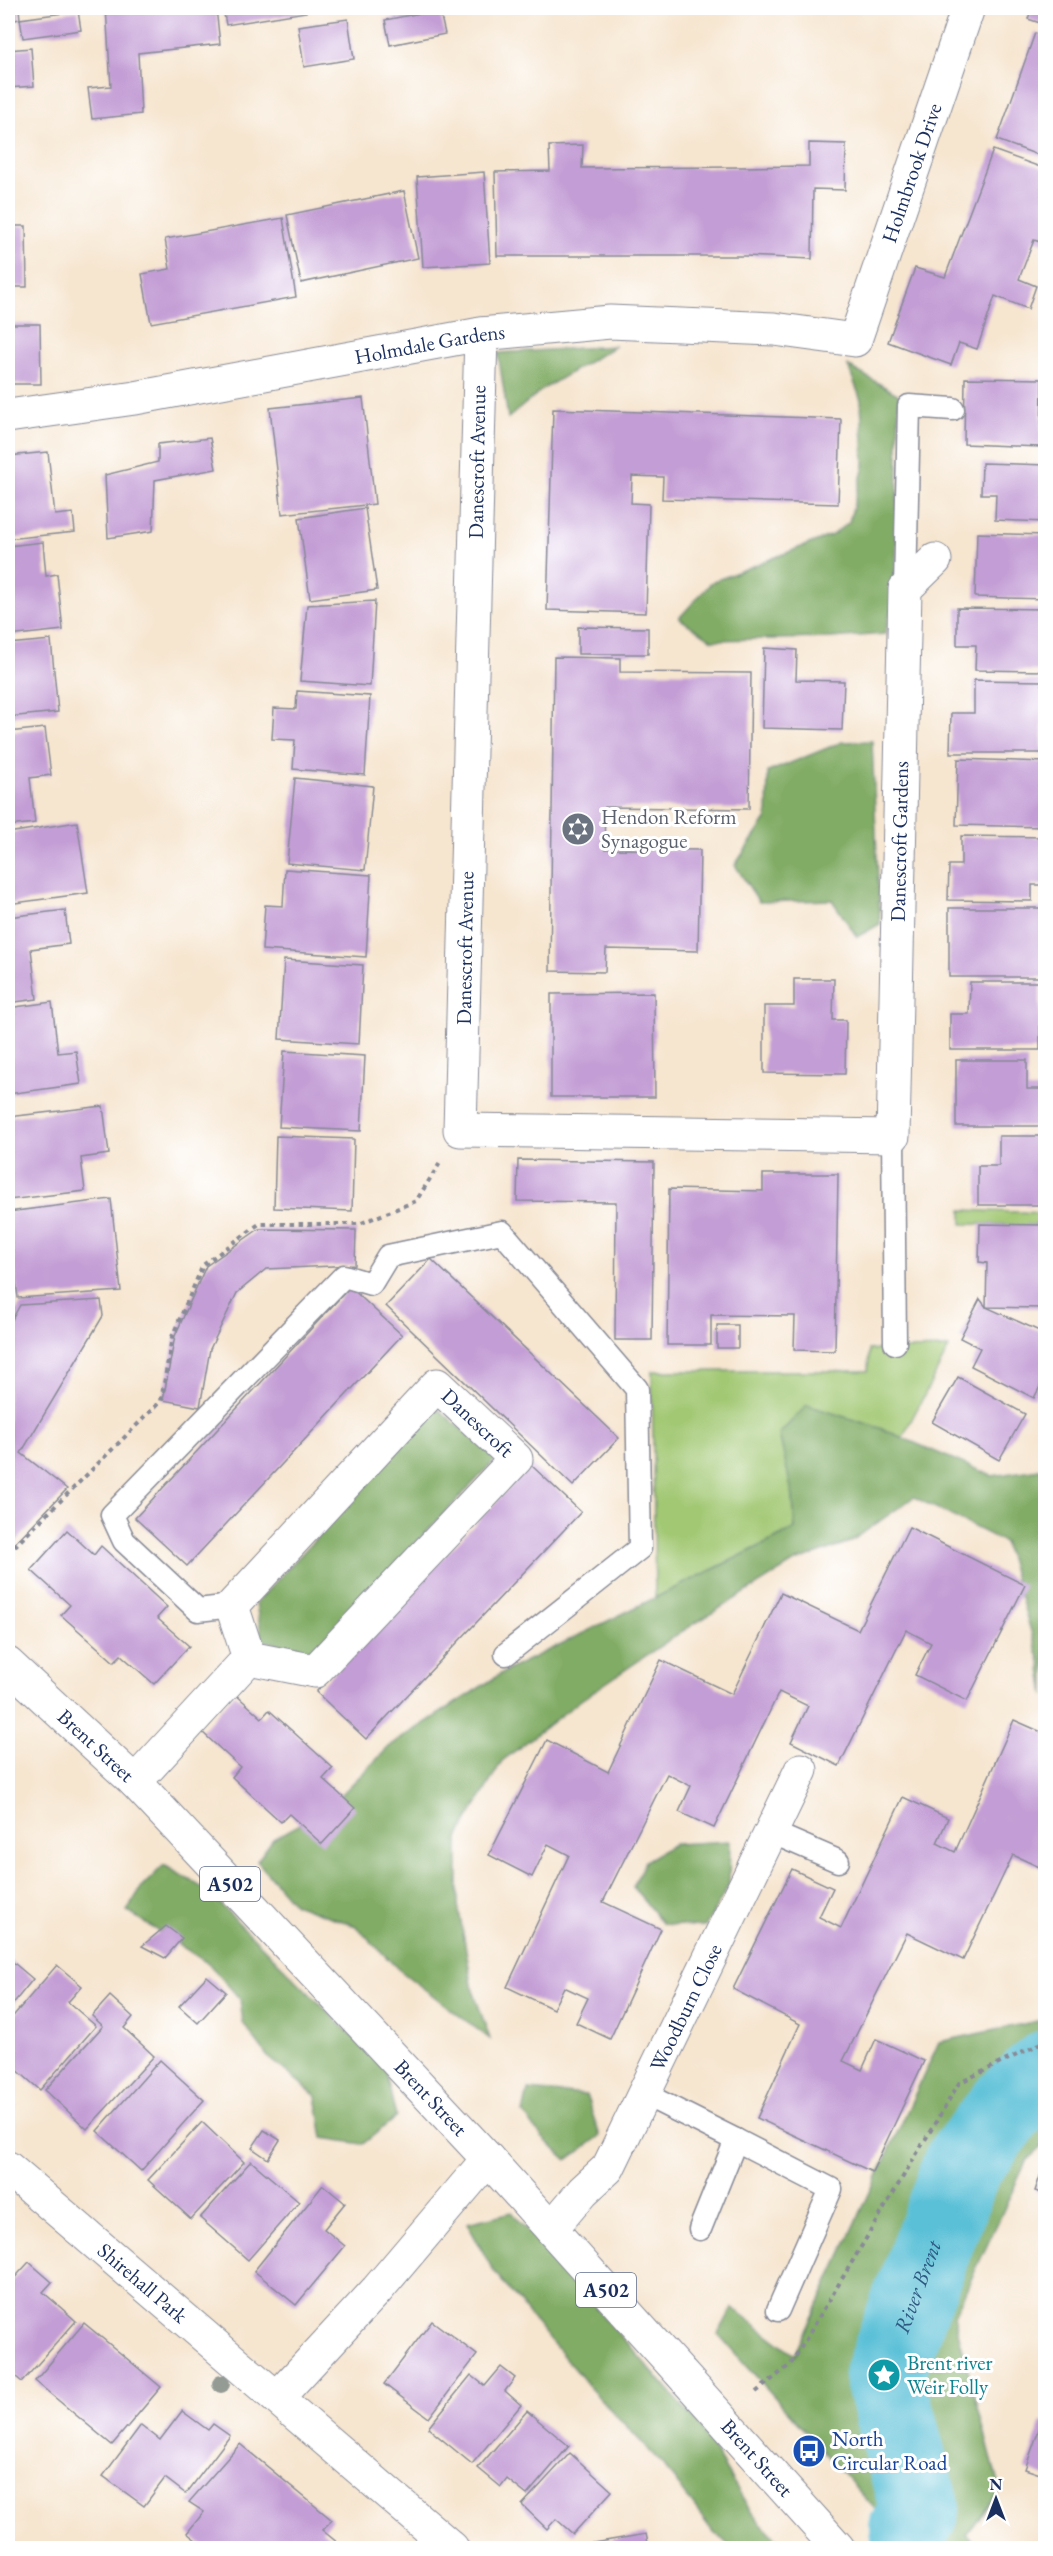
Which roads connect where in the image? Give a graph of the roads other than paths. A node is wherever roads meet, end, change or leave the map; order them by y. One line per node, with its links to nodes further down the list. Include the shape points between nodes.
1 (968, 8): 3 (street, Holmbrook Drive)
2 (481, 334): 3 (street, Holmdale Gardens, via 610,322 774,329); 5 (street, Holmdale Gardens, via 135,398); 8 (street, Danescroft Avenue, via 460,1130)
3 (855, 340)
4 (953, 408): 7 (lane, via 909,406)
5 (8, 416)
6 (935, 560): 7 (street)
7 (905, 589): 8 (street, Danescroft Gardens)
8 (893, 1136): 9 (lane)
9 (895, 1343)
10 (232, 1606): 11 (lane, via 198,1610 124,1541 112,1515 344,1276 371,1284 388,1256 502,1232 637,1389 640,1548); 12 (street); 12 (street, Danescroft, via 437,1385 516,1459 315,1671)
11 (506, 1654)
12 (249, 1658): 15 (street)
13 (8, 1664): 15 (street, Brent Street / A502)
14 (801, 1770): 16 (street, Woodburn Close)
15 (135, 1782): 20 (street, Brent Street / A502)
16 (771, 1832): 17 (lane); 18 (street, Woodburn Close)
17 (838, 1861)
18 (644, 2094): 19 (lane); 22 (street, Woodburn Close, via 608,2168)
19 (736, 2140): 23 (lane); 24 (lane, via 831,2189)
20 (488, 2159): 22 (street, Brent Street / A502); 25 (street, via 377,2290)
21 (8, 2168): 25 (street, Shirehall Park)
22 (550, 2229): 27 (street, Brent Street / A502)
23 (700, 2229)
24 (778, 2310)
25 (277, 2398): 26 (street, Shirehall Park)
26 (453, 2548)
27 (837, 2548)

